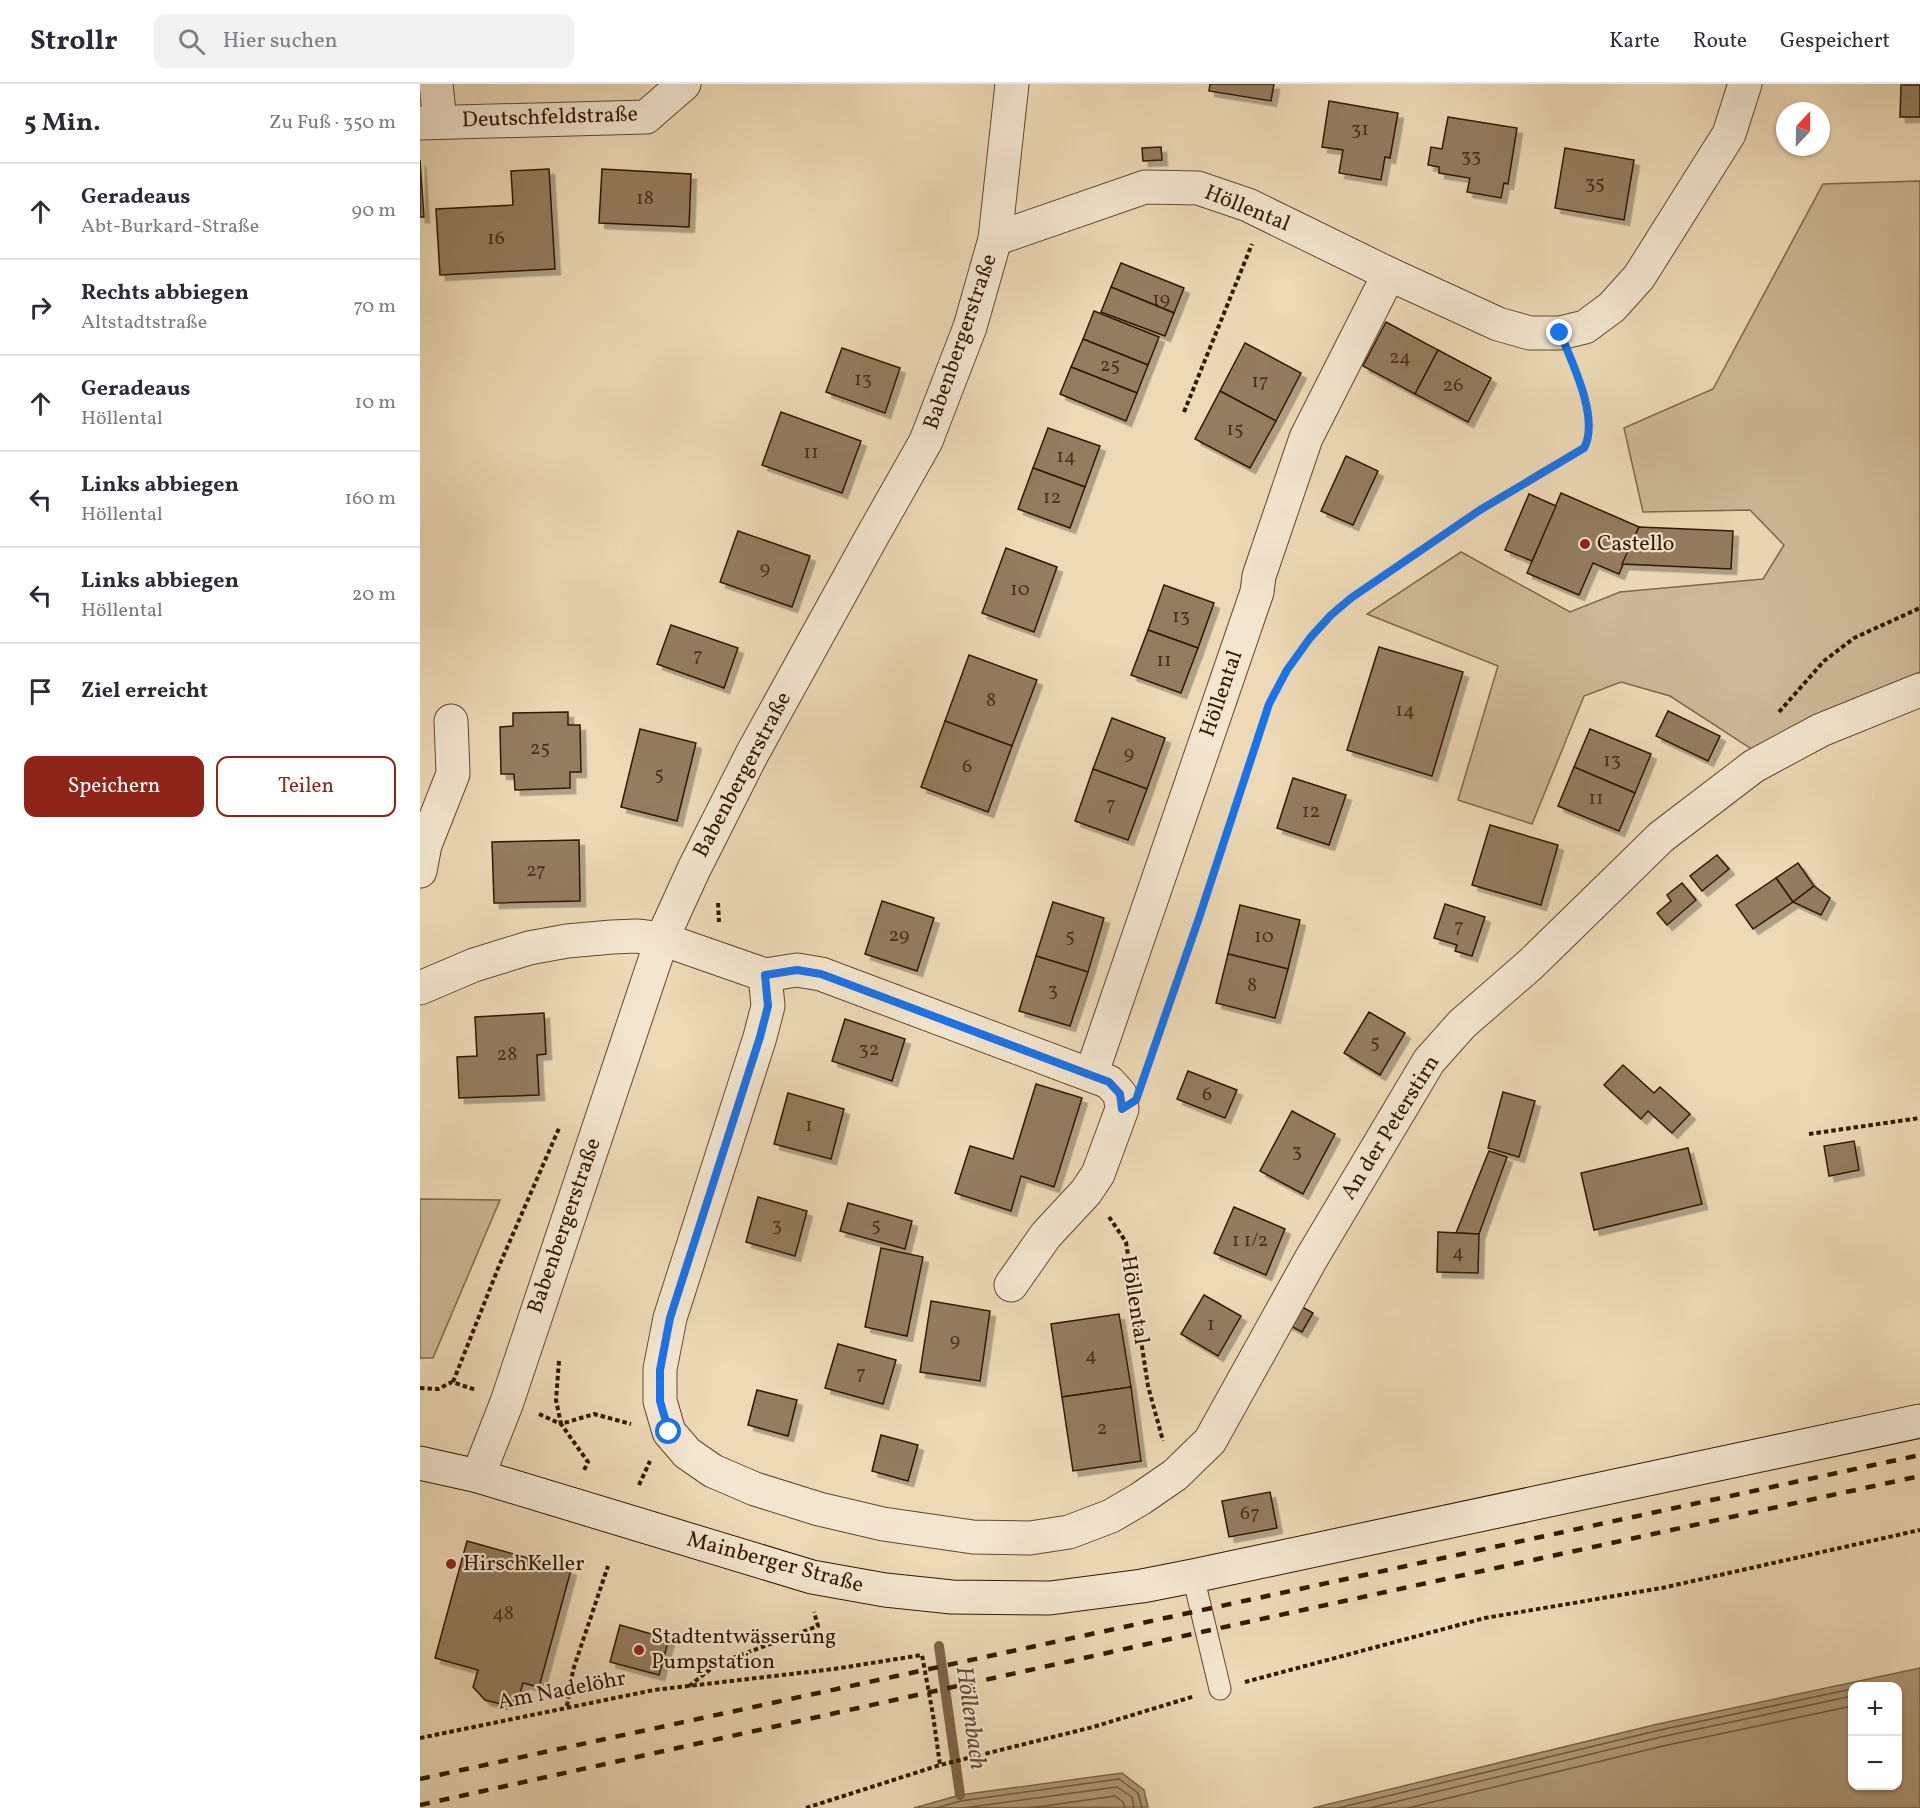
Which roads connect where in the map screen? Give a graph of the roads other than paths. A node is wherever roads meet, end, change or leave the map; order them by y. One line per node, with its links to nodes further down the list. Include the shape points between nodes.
1 (436, 84): 5 (street, Deutschfeldstraße)
2 (684, 84): 5 (street, Deutschfeldstraße, via 646,117)
3 (1012, 84): 6 (street, Babenbergerstraße)
4 (1745, 84): 7 (street, Höllental, via 1728,134 1639,277 1612,307 1585,327 1560,333 1530,333 1498,324)
5 (430, 122)
6 (995, 240): 7 (street, Höllental, via 1145,187 1198,188 1248,205); 11 (street, Babenbergerstraße, via 970,327 926,441 752,754)
7 (1389, 274): 15 (street, Höllental, via 1306,438)
8 (1920, 690): 12 (street, An der Peterstirn, via 1821,730 1754,766 1661,837 1531,964 1462,1024 1429,1061 1311,1259 1210,1441 1175,1475 1140,1499 1111,1516 1069,1532 1030,1538 973,1537 883,1524 819,1509 755,1490 713,1471 687,1453 669,1432 660,1401 660,1370 670,1318 760,1037 768,1006)
9 (451, 722): 10 (street, via 453,774 425,845)
10 (420, 871)
11 (662, 939): 12 (street); 14 (street, via 612,937 529,948); 19 (street, Babenbergerstraße, via 507,1402)
12 (765, 975): 15 (street, via 797,970 821,974)
13 (420, 983): 14 (street)
14 (420, 988)
15 (1091, 1075): 16 (street, via 1109,1082 1120,1094 1122,1109 1098,1174 1046,1235)
16 (1011, 1286)
17 (1920, 1421): 20 (street, Mainberger Straße)
18 (420, 1463): 19 (street, Mainberger Straße)
19 (478, 1476): 20 (street, Mainberger Straße, via 801,1574 885,1590 952,1597 1050,1598)
20 (1193, 1576): 21 (lane)
21 (1220, 1689)

